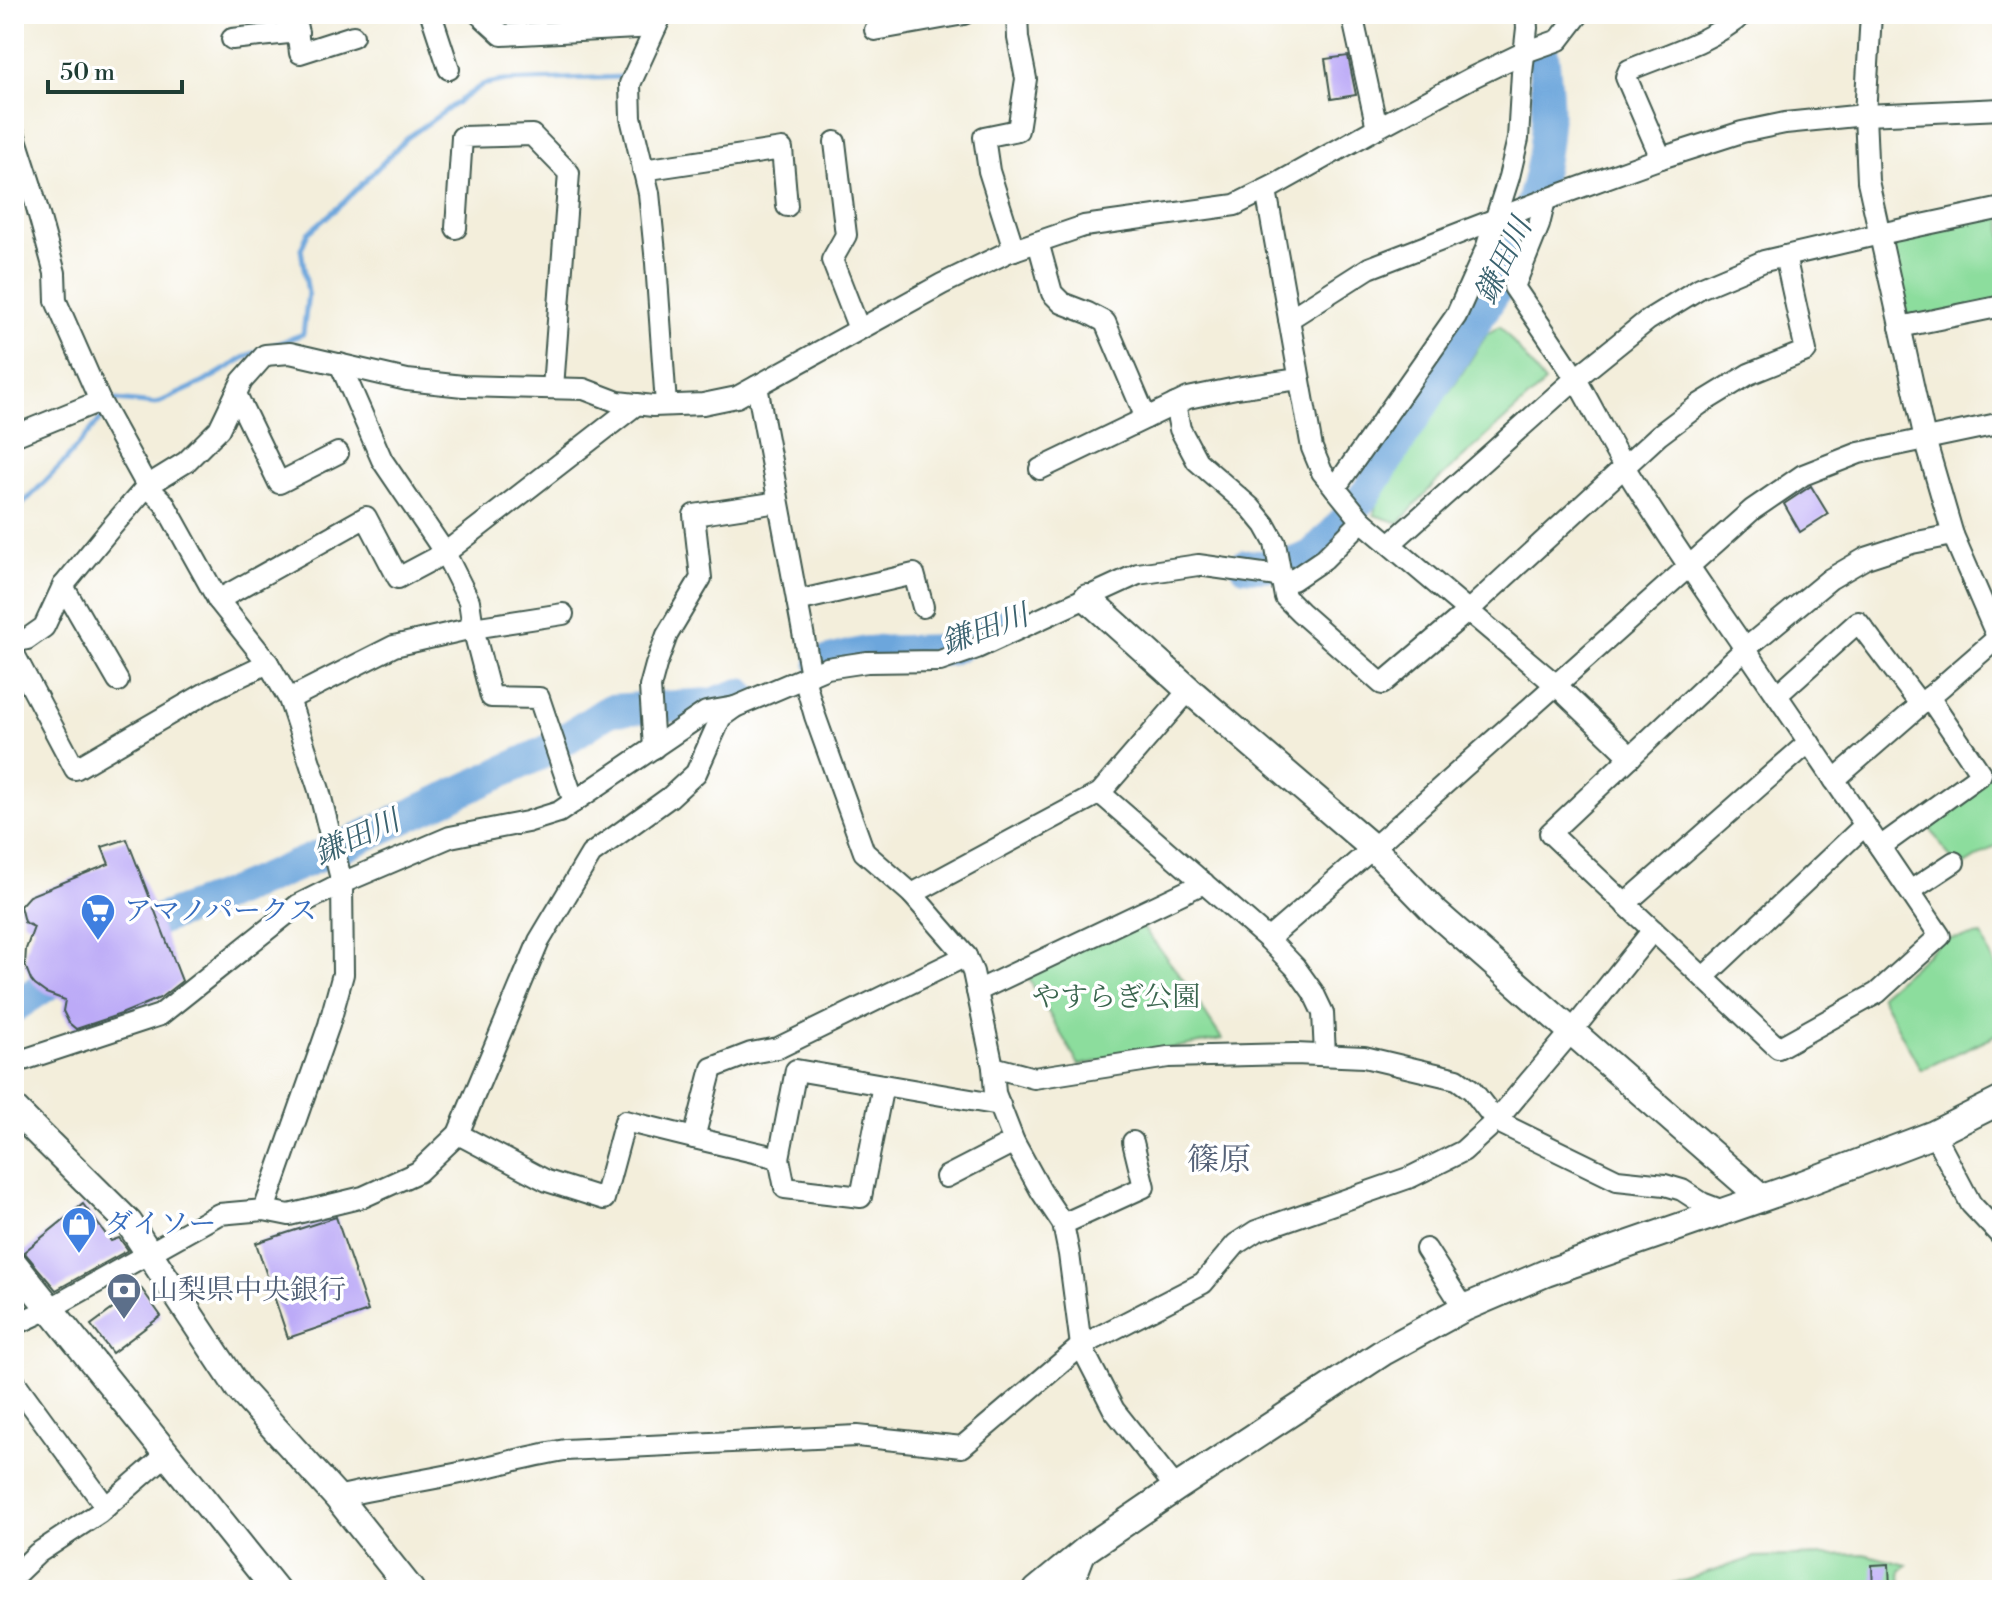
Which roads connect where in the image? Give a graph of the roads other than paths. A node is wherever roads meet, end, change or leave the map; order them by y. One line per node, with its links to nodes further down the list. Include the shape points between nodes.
1 (431, 14): 16 (street)
2 (479, 14): 10 (street, via 502,35)
3 (964, 14): 12 (street)
4 (1017, 14): 32 (street, via 1026,79 1018,130 984,137)
5 (1352, 14): 19 (street)
6 (1526, 14): 15 (street)
7 (1579, 14): 15 (street, via 1559,40)
8 (1743, 14): 22 (street, via 1701,41 1629,70 1626,77)
9 (1871, 14): 18 (street)
10 (659, 20): 23 (street, via 630,84 631,118)
11 (296, 23): 13 (street, via 300,53); 14 (street)
12 (875, 30)
13 (353, 36)
14 (232, 39)
15 (1525, 52): 19 (street); 28 (street, via 1518,139)
16 (449, 69)
17 (2002, 109): 18 (street)
18 (1865, 115): 22 (street, via 1742,132); 30 (street, via 1868,181)
19 (1377, 128): 24 (street)
20 (14, 133): 44 (street, via 55,273 56,301)
21 (835, 142): 37 (street, via 846,235 832,260)
22 (1661, 158): 25 (street)
23 (643, 170): 26 (street, via 782,149); 47 (street)
24 (1266, 190): 31 (street, via 1235,205 1084,226); 35 (street)
25 (1545, 200): 28 (street); 40 (street, via 1514,287)
26 (787, 206)
27 (2002, 208): 30 (street)
28 (1496, 218): 35 (street, via 1369,268); 56 (street, via 1456,316)
29 (456, 228): 42 (street, via 462,137 532,135 569,173)
30 (1880, 234): 33 (street); 36 (street)
31 (1038, 242): 32 (street); 48 (street, via 1052,293 1105,322)
32 (1014, 250): 37 (street)
33 (1785, 256): 40 (street, via 1700,288 1648,320); 53 (street, via 1806,351 1749,374 1700,404)
34 (2002, 306): 36 (street)
35 (1289, 319): 39 (street)
36 (1900, 327): 51 (street)
37 (859, 329): 41 (street)
38 (340, 364): 42 (street, via 407,380); 43 (street, via 290,353 265,355); 61 (street, via 382,460)
39 (1299, 379): 46 (street); 56 (street, via 1312,448)
40 (1575, 379): 53 (street); 60 (street)
41 (757, 386): 47 (street, via 737,397); 57 (street)
42 (553, 388): 45 (street, via 584,389)
43 (236, 394): 52 (street, via 279,483); 55 (street, via 219,429 186,462)
44 (100, 401): 50 (street); 55 (street)
45 (637, 404): 47 (street); 61 (street)
46 (1175, 404): 48 (street); 63 (street, via 1180,429 1197,461 1265,525 1275,543)
47 (666, 405)
48 (1146, 418): 54 (street)
49 (2002, 423): 51 (street)
50 (14, 436)
51 (1925, 439): 59 (street); 62 (street, via 1859,453 1803,475 1752,510)
52 (338, 453)
53 (1624, 468): 62 (street); 69 (street)
54 (1040, 469)
55 (147, 486): 64 (street); 66 (street, via 164,503)
56 (1335, 488): 58 (street)
57 (778, 502): 67 (street); 86 (street, via 694,515 701,578 667,635 656,665 650,687)
58 (1362, 521): 60 (street); 63 (street, via 1324,559 1293,580)
59 (1953, 535): 72 (street); 74 (street, via 1866,558 1830,579)
60 (1390, 544): 69 (street)
61 (445, 553): 66 (street, via 398,578 366,517); 71 (street, via 469,601)
62 (1689, 566): 74 (street); 79 (street)
63 (1282, 578): 65 (street, via 1198,565 1138,574); 69 (street, via 1285,597 1382,684)
64 (63, 586): 73 (street, via 44,627); 78 (street)
65 (1087, 598): 77 (street, via 940,661 867,662 827,668); 80 (street)
66 (218, 600): 76 (street)
67 (797, 601): 68 (street, via 914,574); 77 (street)
68 (923, 607)
69 (1469, 610): 79 (street)
70 (563, 614): 71 (street)
71 (473, 628): 82 (street, via 394,646); 90 (street, via 491,697 539,698)
72 (2000, 640): 83 (street)
73 (14, 642)
74 (1745, 649): 81 (street); 87 (street)
75 (14, 654): 76 (street, via 75,769)
76 (268, 663): 82 (street)
77 (808, 677): 84 (street); 98 (street, via 815,716 864,852)
78 (118, 681)
79 (1556, 685): 87 (street); 93 (street)
80 (1189, 690): 89 (street); 93 (street)
81 (1777, 695): 83 (street, via 1858,622); 85 (street)
82 (289, 699): 95 (street)
83 (1924, 700): 88 (street); 92 (street, via 1981,774)
84 (735, 707): 86 (street, via 706,712); 114 (street, via 721,717 696,773 591,854 539,941)
85 (1809, 742): 88 (street); 99 (street)
86 (654, 748): 90 (street)
87 (1631, 757): 99 (street, via 1550,833)
88 (1834, 780): 91 (street)
89 (1100, 793): 96 (street); 98 (street)
90 (574, 802): 95 (street, via 527,822 450,837)
91 (1865, 825): 92 (street); 103 (street)
92 (1880, 847): 97 (street)
93 (1373, 848): 101 (street); 105 (street, via 1436,913)
94 (1954, 862): 97 (street)
95 (342, 883): 107 (street, via 298,905 160,1015); 122 (street, via 343,974)
96 (1204, 883): 101 (street); 104 (street)
97 (1910, 891): 103 (street, via 1940,936 1877,993 1778,1048)
98 (912, 894): 102 (street)
99 (1625, 904): 100 (street)
100 (1653, 930): 103 (street); 105 (street)
101 (1268, 939): 106 (street, via 1313,992 1323,1013)
102 (966, 956): 104 (street); 116 (street, via 778,1048 712,1068)
103 (1704, 977)
104 (977, 991): 108 (street)
105 (1572, 1031): 113 (street); 121 (street)
106 (1325, 1055): 108 (street, via 1168,1057 1034,1078); 113 (street, via 1364,1057 1457,1079)
107 (14, 1063)
108 (993, 1067): 111 (street)
109 (883, 1085): 111 (street); 119 (street, via 796,1070); 119 (street, via 861,1197 785,1188)
110 (2002, 1100): 115 (street)
111 (1000, 1105): 117 (street)
112 (14, 1109): 127 (street, via 129,1223)
113 (1496, 1121): 123 (street, via 1617,1180 1665,1185); 132 (street, via 1463,1151 1411,1177 1256,1231 1236,1244 1203,1283)
114 (458, 1134): 116 (street, via 547,1181 604,1199 625,1121); 122 (street, via 418,1172 363,1197 289,1215)
115 (1934, 1134): 121 (street); 125 (street, via 1971,1204)
116 (694, 1138): 119 (street)
117 (1014, 1142): 120 (street); 124 (street)
118 (1133, 1142): 124 (street, via 1144,1187)
119 (779, 1158)
120 (946, 1177)
121 (1761, 1197): 123 (street)
122 (264, 1210): 127 (street, via 219,1214)
123 (1723, 1211): 130 (street, via 1546,1273)
124 (1063, 1224): 132 (street)
125 (2002, 1237)
126 (1426, 1249): 130 (street)
127 (150, 1252): 129 (street); 136 (street, via 239,1389)
128 (14, 1264): 129 (street)
129 (51, 1308): 131 (street); 134 (street)
130 (1464, 1308): 135 (street, via 1385,1351)
131 (14, 1325)
132 (1081, 1346): 135 (street, via 1114,1410); 136 (street, via 962,1447 857,1436 565,1450)
133 (14, 1381): 137 (street)
134 (166, 1455): 137 (street); 140 (street)
135 (1176, 1488): 138 (street)
136 (337, 1497): 141 (street)
137 (106, 1507): 139 (street)
138 (1088, 1548): 142 (street); 143 (street)
139 (14, 1576)
140 (276, 1590)
141 (411, 1590)
142 (1037, 1590)
143 (1071, 1590)

